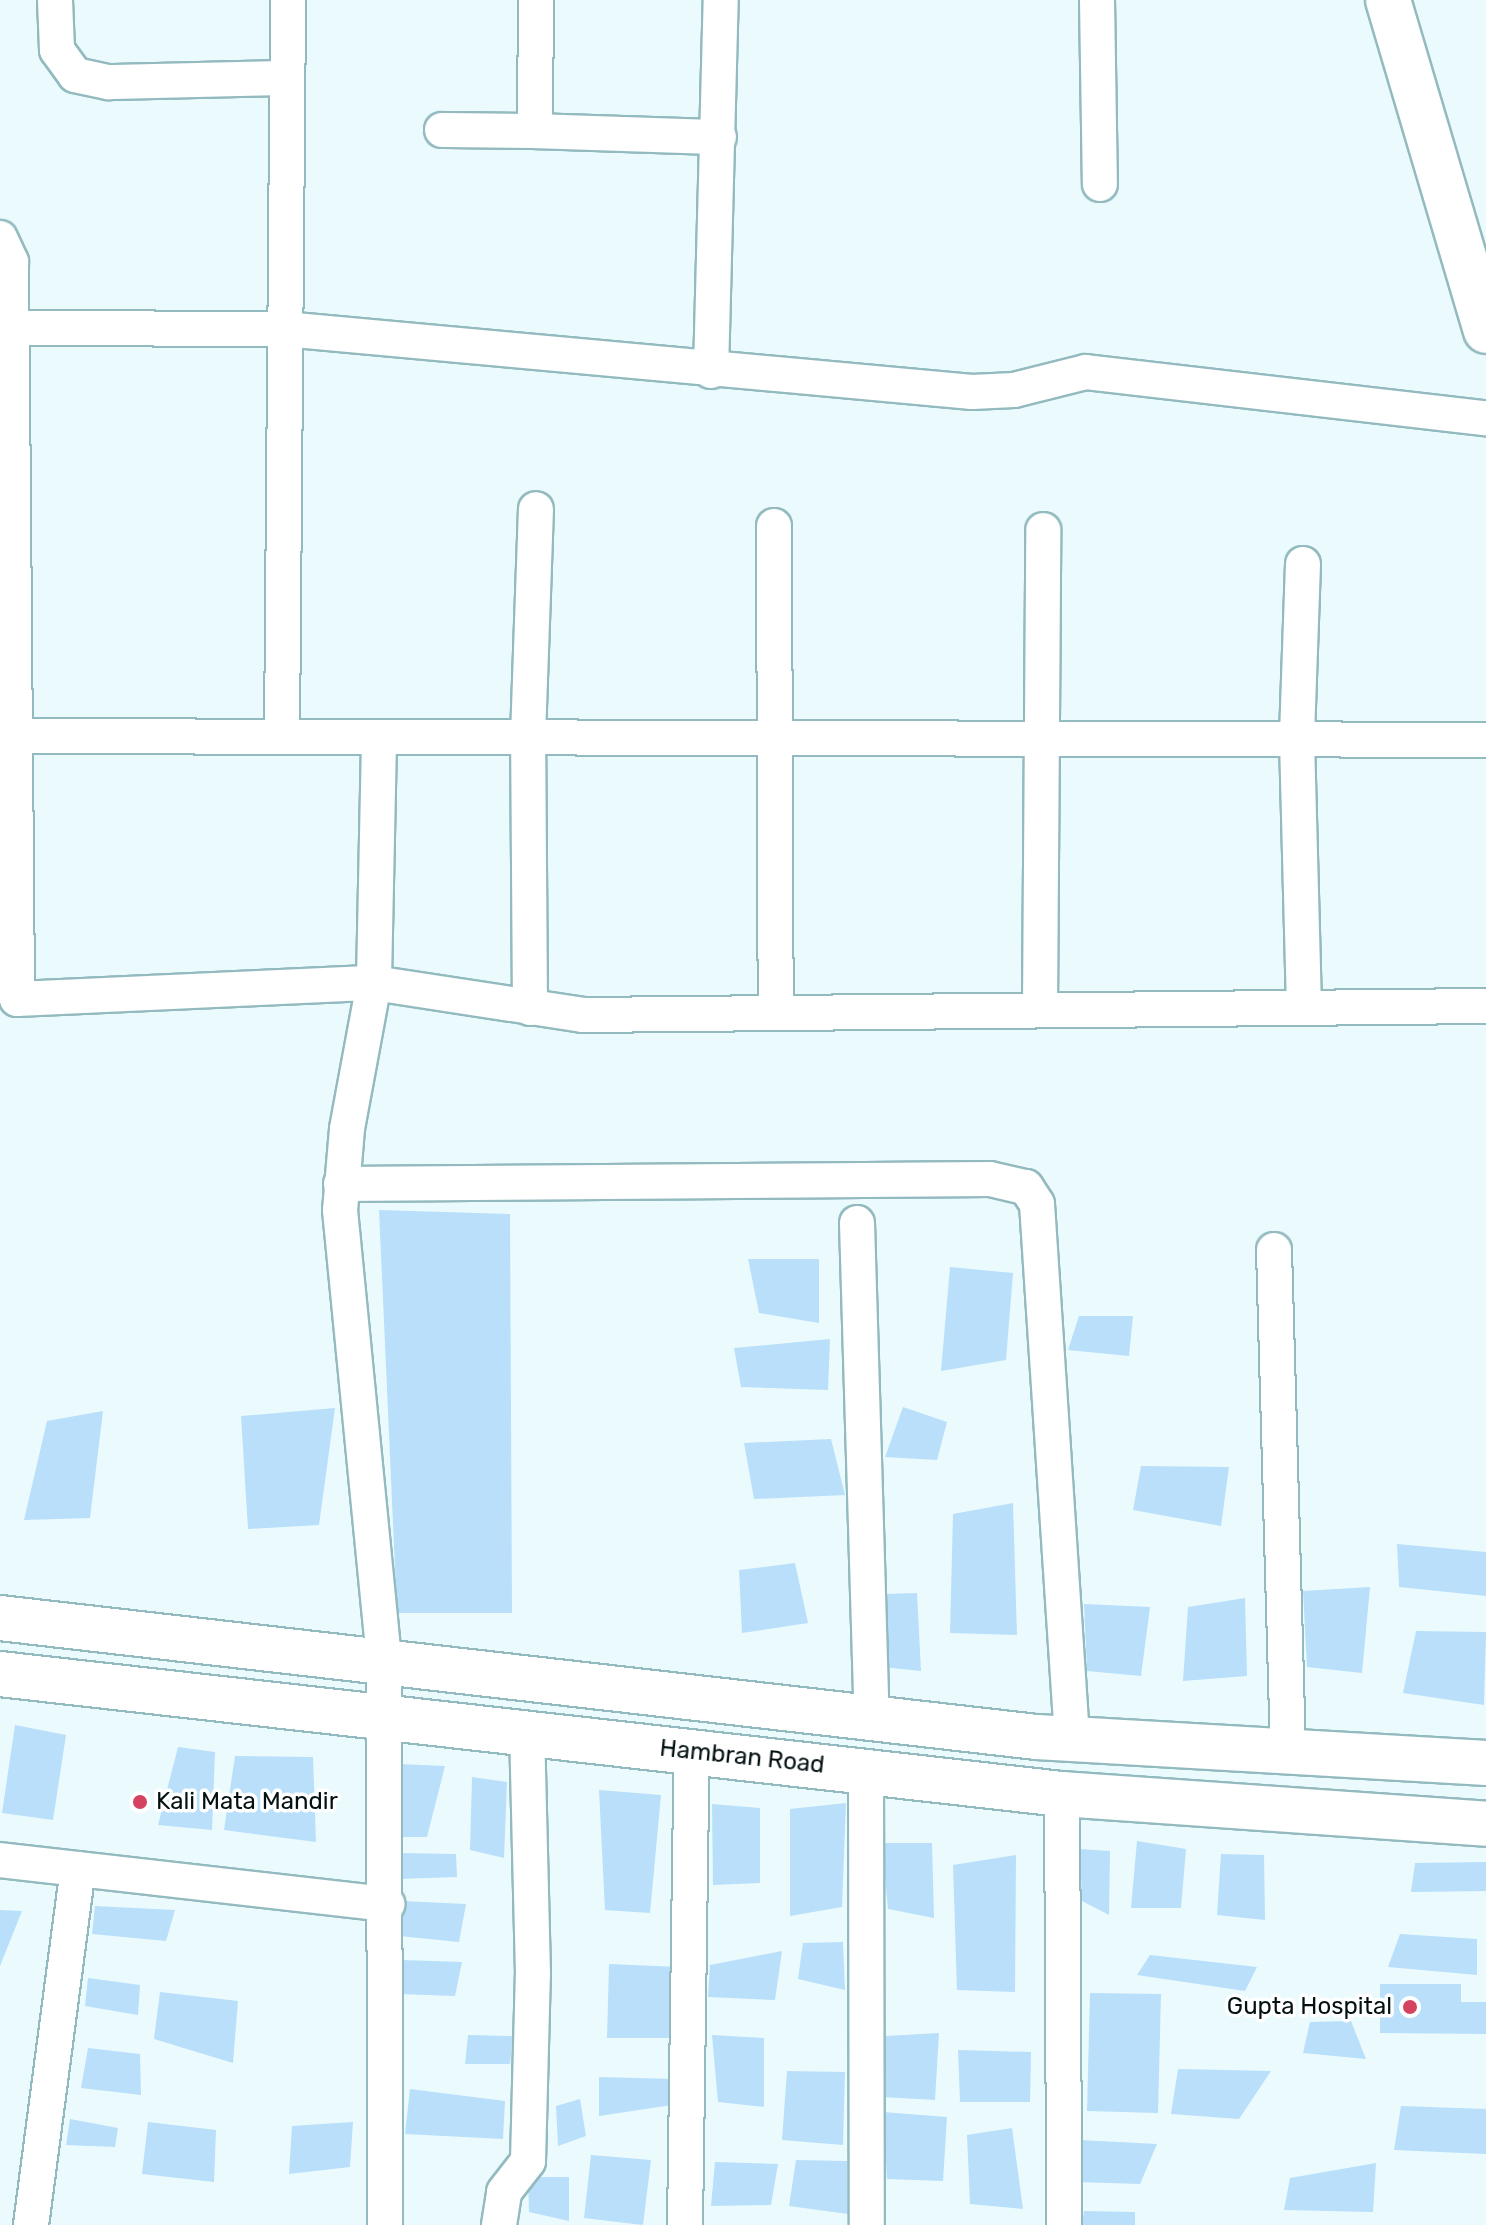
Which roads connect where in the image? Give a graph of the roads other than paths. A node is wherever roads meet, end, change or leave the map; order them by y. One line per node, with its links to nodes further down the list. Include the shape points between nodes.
1 (55, 0): 7 (street, via 57,50 75,75 109,82)
2 (288, 0): 7 (street)
3 (536, 0): 9 (street)
4 (721, 0): 10 (street)
5 (1097, 0): 11 (street)
6 (1388, 0): 15 (main road)
7 (286, 78): 14 (street)
8 (442, 130): 9 (street)
9 (535, 131): 10 (street)
10 (719, 137): 16 (street)
11 (1100, 184)
12 (0, 238): 13 (street, via 11,262)
13 (10, 328): 14 (street); 22 (street)
14 (284, 329): 16 (street); 23 (street)
15 (1486, 331)
16 (711, 371): 17 (street, via 989,393 1086,372)
17 (1486, 418)
18 (536, 509): 24 (street)
19 (774, 526): 25 (street)
20 (1043, 530): 26 (street)
21 (1303, 564): 27 (street)
22 (8, 736): 23 (street); 31 (street)
23 (282, 736): 29 (street)
24 (528, 737): 25 (street); 29 (street); 34 (street)
25 (777, 738): 26 (street); 36 (street)
26 (1041, 739): 27 (street); 35 (street)
27 (1297, 740): 28 (street); 32 (street)
28 (1486, 740)
29 (379, 741): 30 (street)
30 (371, 998): 31 (street); 34 (street); 37 (street)
31 (8, 999)
32 (1304, 1005): 33 (street); 35 (street)
33 (1486, 1006)
34 (530, 1008): 36 (street, via 583,1015)
35 (1040, 1008): 36 (street)
36 (776, 1013)
37 (341, 1184): 41 (street); 46 (street, via 990,1179 1026,1187 1037,1204)
38 (857, 1223): 44 (street)
39 (1274, 1250): 47 (street)
40 (0, 1618): 41 (main road)
41 (384, 1661): 43 (street); 44 (main road)
42 (0, 1674): 43 (main road, Hambran Road)
43 (384, 1716): 45 (main road, Hambran Road); 55 (street)
44 (872, 1718): 46 (main road)
45 (527, 1733): 48 (main road, Hambran Road); 58 (street, via 533,1974 528,2161 504,2192)
46 (1072, 1738): 47 (main road)
47 (1288, 1751): 49 (main road)
48 (692, 1752): 50 (main road, Hambran Road); 59 (street)
49 (1486, 1763)
50 (866, 1771): 51 (main road, Hambran Road); 60 (street)
51 (1062, 1794): 52 (main road, Hambran Road); 61 (street)
52 (1486, 1824)
53 (0, 1860): 54 (street)
54 (78, 1869): 55 (street); 56 (street)
55 (388, 1904): 57 (street)
56 (31, 2225)
57 (385, 2225)
58 (499, 2225)
59 (685, 2225)
60 (867, 2225)
61 (1064, 2225)

